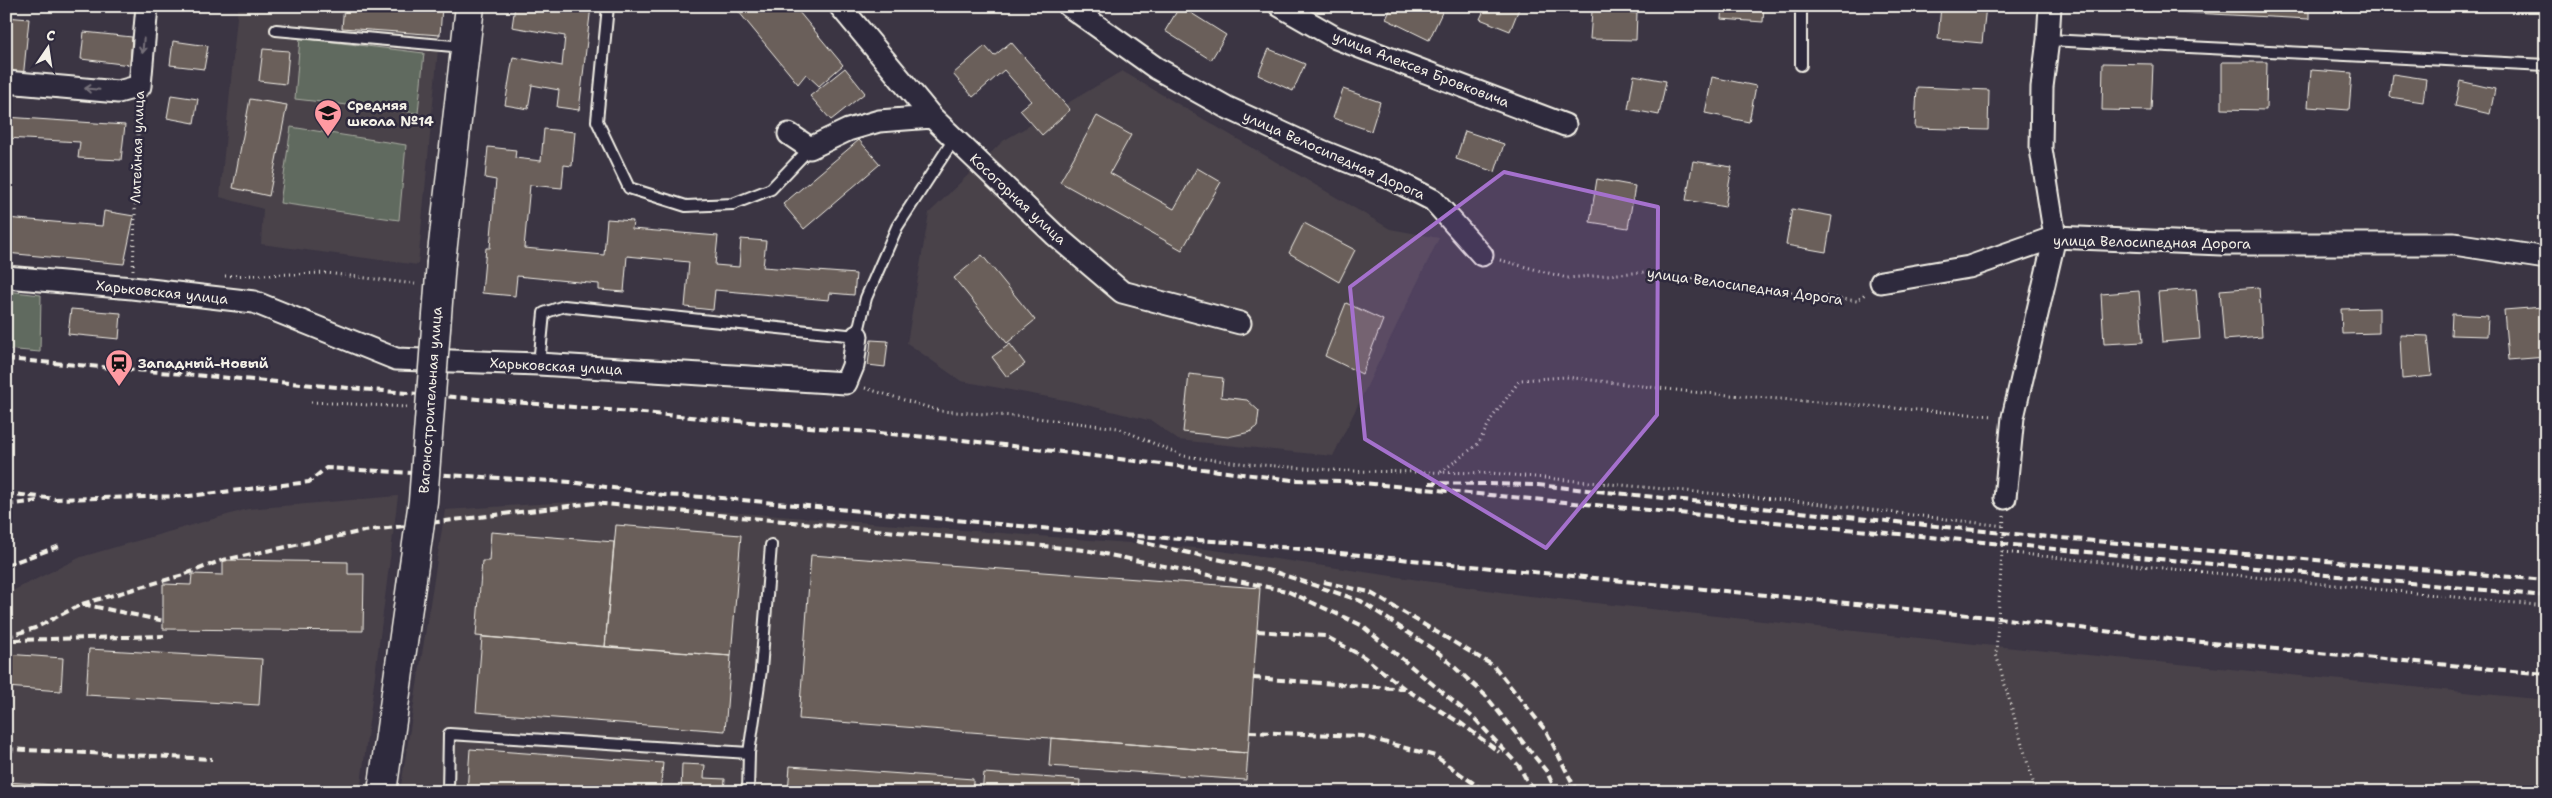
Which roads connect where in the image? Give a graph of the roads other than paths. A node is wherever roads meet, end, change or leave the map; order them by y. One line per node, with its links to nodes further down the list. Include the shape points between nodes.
1 (147, 6): 14 (street, Литейная улица, one-way to 14, via 140,86 118,92)
2 (470, 6): 11 (main road, Вагоностроительная улица)
3 (608, 6): 19 (lane, via 597,121 630,188 686,206 733,204 772,189)
4 (840, 6): 15 (street, Косогорная улица)
5 (1069, 6): 21 (street, улица Велосипедная Дорога, via 1156,68 1226,107 1433,200)
6 (1280, 6): 16 (street, улица Алексея Бровковича, via 1336,38)
7 (1801, 6): 12 (lane)
8 (2050, 6): 10 (street)
9 (276, 30): 11 (lane)
10 (2048, 40): 13 (lane); 20 (street, via 2042,87 2041,148)
11 (465, 47): 31 (main road, Вагоностроительная улица, bridge, via 440,274 423,501)
12 (1801, 65)
13 (2546, 65)
14 (6, 82)
15 (932, 117): 18 (street, Косогорная улица); 19 (street, via 879,121 848,130)
16 (1565, 125)
17 (789, 134): 19 (street)
18 (954, 139): 25 (street, Косогорная улица, via 1055,235 1122,292); 26 (lane, via 897,227 866,298)
19 (810, 148)
20 (2055, 237): 22 (street, улица Велосипедная Дорога, via 2221,244 2454,244); 24 (street, улица Велосипедная Дорога, via 1969,267); 28 (street, via 2013,417)
21 (1482, 255)
22 (2546, 258)
23 (6, 277): 27 (street, Харьковская улица, via 254,302 396,359)
24 (1881, 282)
25 (1240, 323)
26 (857, 336): 27 (street, Харьковская улица, via 853,366 846,383); 27 (lane, via 564,306 544,313)
27 (539, 364)
28 (2005, 498)
29 (771, 546): 30 (lane, via 761,670)
30 (750, 753): 32 (lane, via 449,734); 33 (lane)
31 (382, 792)
32 (448, 792)
33 (748, 792)

